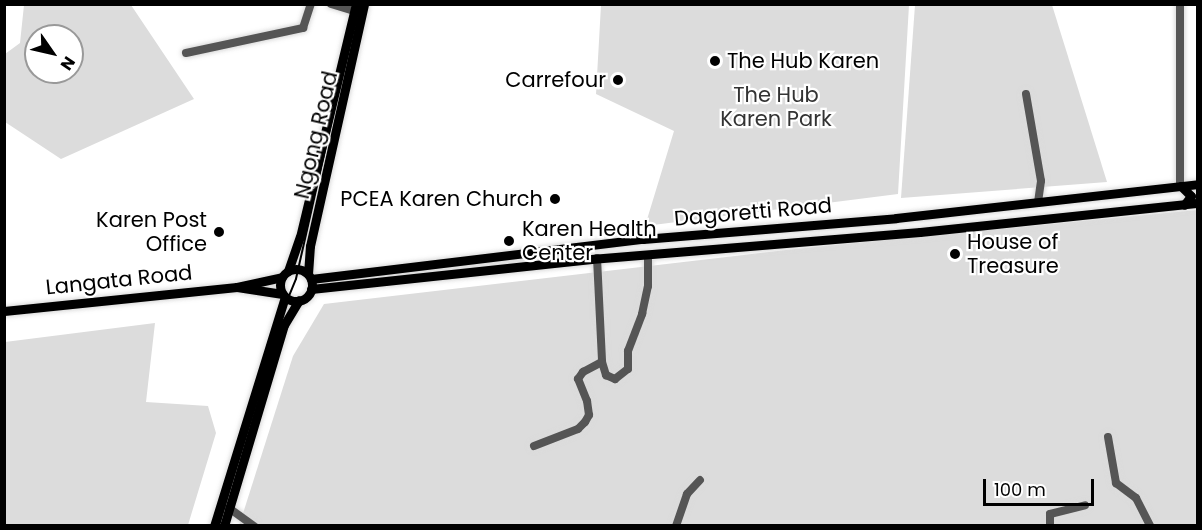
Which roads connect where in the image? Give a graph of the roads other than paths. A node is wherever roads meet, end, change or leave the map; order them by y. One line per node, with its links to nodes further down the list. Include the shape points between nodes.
1 (311, 4): 6 (street, via 303,28)
2 (331, 4): 5 (street)
3 (364, 4): 8 (main road, Ngong Road)
4 (1180, 4): 11 (street)
5 (355, 8): 7 (main road, Ngong Road)
6 (186, 53)
7 (334, 85): 8 (main road); 17 (main road, Ngong Road, via 300,237)
8 (345, 87): 18 (main road, Ngong Road, via 310,246)
9 (1026, 94): 12 (street, via 1041,181)
10 (1197, 184): 11 (main road, Dagoretti Road)
11 (1180, 186): 12 (main road, Dagoretti Road); 14 (main road, via 1191,196)
12 (1038, 203): 18 (main road, Dagoretti Road, via 643,239)
13 (1197, 203): 14 (main road, Dagoretti Road)
14 (1183, 206): 15 (main road, Dagoretti Road)
15 (648, 255): 16 (main road, Dagoretti Road); 24 (street, via 648,286 628,351 628,369 615,379 606,375)
16 (597, 258): 20 (main road, Dagoretti Road); 24 (street)
17 (285, 274): 18 (main road, via 299,269); 19 (main road); 21 (main road)
18 (309, 276): 20 (main road)
19 (237, 287): 21 (main road); 23 (main road, Langata Road)
20 (311, 289): 22 (main road)
21 (284, 295): 22 (main road); 30 (main road)
22 (299, 300): 29 (main road, via 284,325)
23 (4, 311)
24 (602, 362): 26 (street, via 578,379 587,401 589,415 585,422 578,429)
25 (1108, 437): 35 (street, via 1116,483 1136,498)
26 (534, 446)
27 (700, 480): 33 (street, via 687,494)
28 (1085, 505): 34 (street, via 1050,514)
29 (229, 508): 31 (main road); 32 (street)
30 (214, 525)
31 (224, 525)
32 (254, 525)
33 (676, 525)
34 (1050, 525)
35 (1150, 525)

